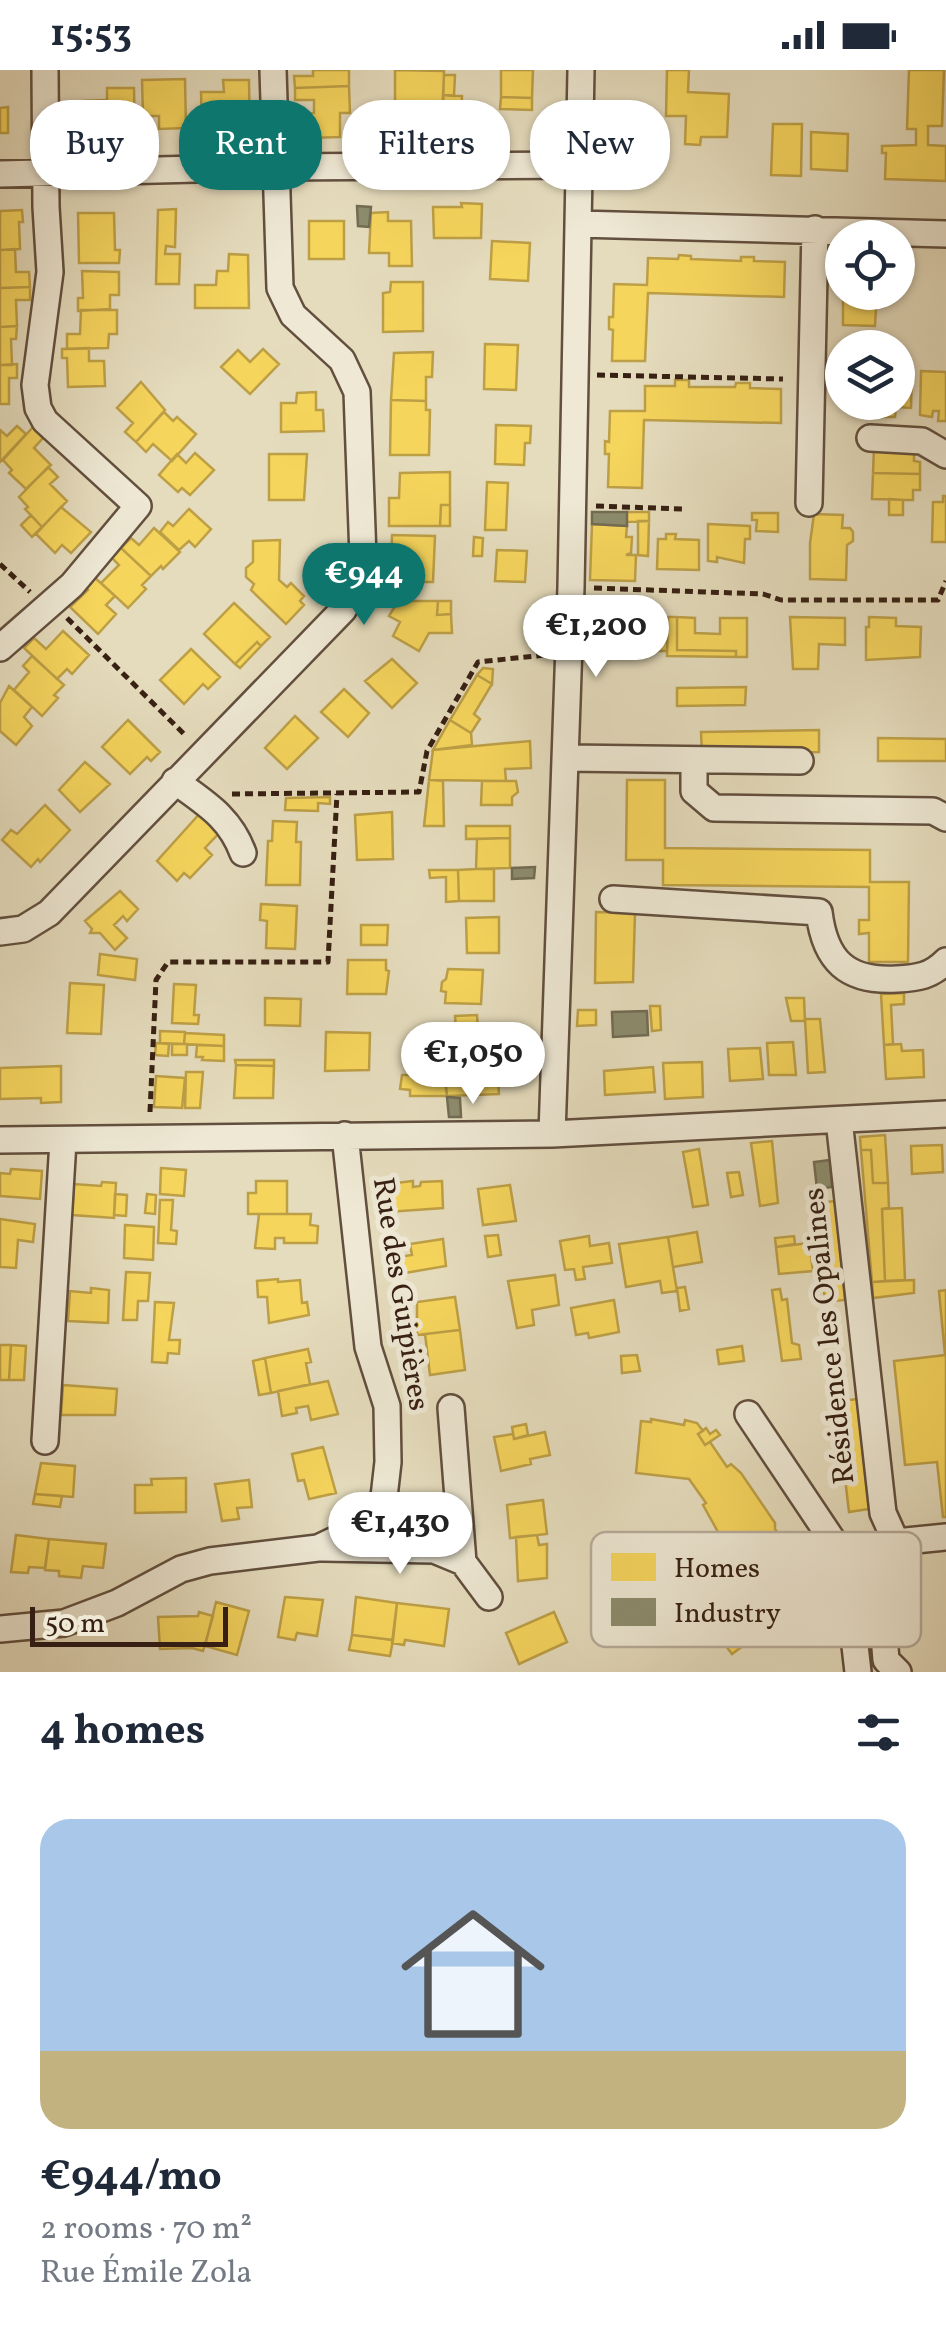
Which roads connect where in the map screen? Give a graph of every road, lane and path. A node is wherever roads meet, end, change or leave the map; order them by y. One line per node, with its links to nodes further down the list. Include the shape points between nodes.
1 (45, 70): 4 (street)
2 (273, 70): 5 (street)
3 (581, 70): 6 (street)
4 (46, 100)
5 (273, 100)
6 (580, 100)
7 (530, 165): 8 (street)
8 (322, 167)
9 (0, 174): 10 (street)
10 (30, 174)
11 (48, 190): 27 (street, via 50,272 38,408 138,506)
12 (275, 190): 30 (street, via 280,288 293,315 342,360 357,392 362,557 358,585 343,610)
13 (578, 190): 14 (street)
14 (578, 224): 15 (street); 17 (street)
15 (816, 229): 16 (street); 21 (street)
16 (946, 234)
17 (576, 375): 18 (path); 22 (street)
18 (784, 378)
19 (870, 438): 20 (street, via 922,442)
20 (946, 455)
21 (809, 502)
22 (573, 505): 23 (path); 26 (street)
23 (682, 509)
24 (0, 564): 27 (path)
25 (946, 581): 26 (path, via 938,600 882,602)
26 (572, 587): 29 (street)
27 (51, 606): 28 (street); 30 (path)
28 (0, 648)
29 (570, 653): 31 (street); 35 (path, via 478,662 427,751 420,792)
30 (204, 754): 34 (street)
31 (566, 758): 32 (street); 45 (street)
32 (694, 760): 33 (street); 37 (street, via 694,792 714,808 932,812)
33 (800, 761)
34 (174, 781): 36 (street); 40 (street, via 49,913 23,929)
35 (337, 794): 36 (path); 47 (path, via 328,962 168,962 156,980)
36 (222, 802): 38 (street)
37 (946, 818)
38 (244, 853)
39 (614, 899): 41 (street, via 819,912 829,951 870,981 923,978)
40 (0, 932)
41 (946, 961)
42 (946, 1114): 43 (street)
43 (839, 1120): 45 (street); 53 (street, Résidence les Opalines, via 882,1513)
44 (345, 1134): 45 (street); 47 (street); 56 (street, Rue des Guipières, via 368,1347 388,1406 388,1462 384,1497 362,1527)
45 (552, 1134)
46 (0, 1140): 48 (street)
47 (148, 1140): 48 (street)
48 (63, 1141): 51 (street)
49 (452, 1408): 57 (street, Rue des Guipières)
50 (748, 1414): 52 (street)
51 (44, 1441)
52 (827, 1532)
53 (891, 1532)
54 (946, 1537): 55 (street)
55 (921, 1540)
56 (318, 1548): 57 (street, Rue des Guipières, via 434,1550); 59 (street, Rue des Guipières, via 180,1568 117,1603 64,1622)
57 (464, 1562): 58 (street)
58 (489, 1597)
59 (0, 1630)
60 (855, 1647): 62 (street)
61 (885, 1647): 63 (street)
62 (858, 1672)
63 (898, 1672)

